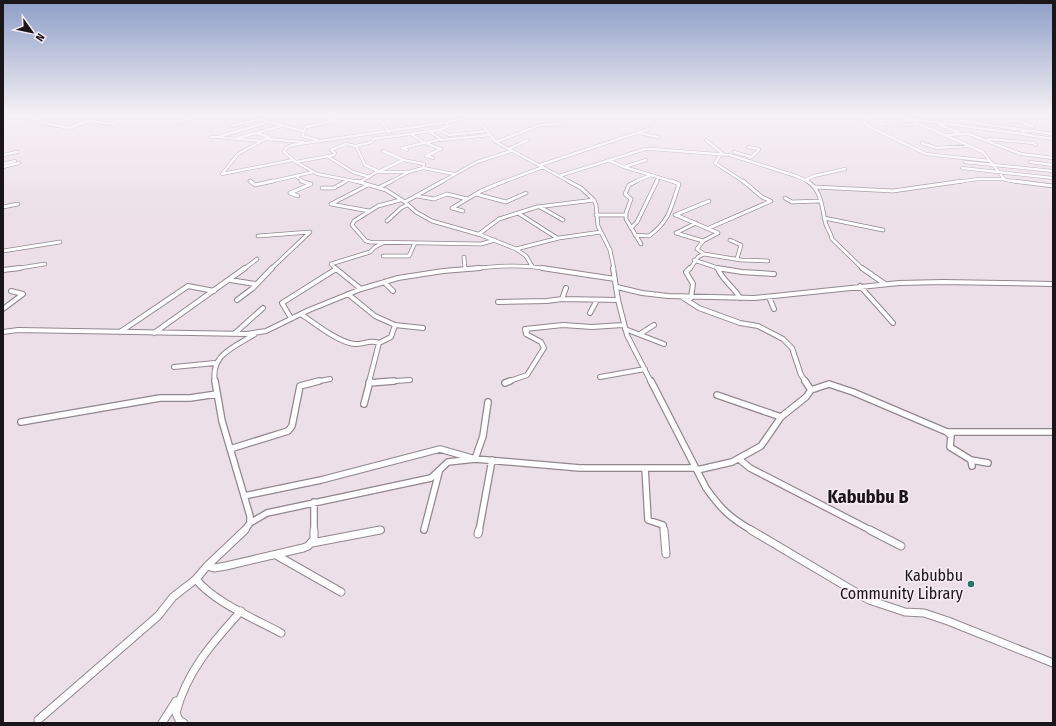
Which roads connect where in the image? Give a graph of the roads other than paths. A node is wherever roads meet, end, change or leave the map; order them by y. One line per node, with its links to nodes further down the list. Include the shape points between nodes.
1 (248, 149): 29 (street, via 238,154 222,174)
2 (286, 149): 29 (street, via 285,154)
3 (333, 149): 20 (street, via 331,150 335,154)
4 (357, 149): 45 (street, via 365,164)
5 (404, 149): 13 (street)
6 (441, 149): 22 (street, via 426,156)
7 (590, 149): 35 (street)
8 (716, 149): 18 (street)
9 (755, 149): 21 (street, via 759,150)
10 (915, 149): 30 (street, via 923,153)
11 (975, 149): 30 (street, via 984,153)
12 (1008, 149): 23 (street, via 1021,154)
13 (407, 150)
14 (510, 150): 35 (street); 49 (street)
15 (383, 151): 24 (street)
16 (17, 152): 19 (street)
17 (734, 152): 21 (street)
18 (722, 154): 25 (street, via 648,149); 27 (street); 92 (street, via 715,163 734,177 741,178 762,197 771,201)
19 (3, 155)
20 (327, 156): 29 (street); 53 (street, via 353,172)
21 (751, 157): 27 (street)
22 (433, 158)
23 (1053, 158)
24 (404, 160): 39 (street, via 424,164); 45 (street)
25 (608, 160): 41 (street); 51 (street)
26 (646, 160): 41 (street)
27 (747, 160): 58 (street)
28 (15, 161): 34 (street)
29 (295, 161): 44 (street)
30 (990, 161): 36 (street)
31 (965, 162): 36 (street)
32 (1030, 162): 37 (street)
33 (19, 163): 38 (street)
34 (3, 164)
35 (540, 165): 40 (street)
36 (994, 165): 47 (street); 48 (street)
37 (1053, 165)
38 (3, 167)
39 (421, 167): 46 (street); 49 (street)
40 (543, 167): 51 (street); 67 (street)
41 (624, 167): 50 (street)
42 (962, 168): 47 (street)
43 (845, 169): 58 (street)
44 (313, 172): 52 (street); 57 (street)
45 (379, 172): 46 (street); 53 (street)
46 (409, 172): 65 (street)
47 (999, 172): 55 (street); 56 (street)
48 (1052, 172)
49 (454, 174): 69 (street)
50 (651, 175): 54 (street); 85 (street, via 629,185 625,194 631,199)
51 (559, 176): 73 (street, via 584,190)
52 (297, 177): 59 (street, via 255,185); 68 (street, via 311,184 290,193)
53 (369, 177): 60 (street)
54 (658, 178): 86 (street, via 679,184); 91 (street, via 637,222)
55 (1053, 178)
56 (1004, 179): 62 (street); 63 (street, via 984,178 902,190)
57 (348, 180): 60 (street); 64 (street, via 334,188)
58 (805, 180): 63 (street)
59 (250, 181)
60 (360, 182): 61 (street)
61 (368, 185): 65 (street); 80 (street, via 332,204)
62 (1053, 186)
63 (815, 187): 75 (street)
64 (322, 188)
65 (378, 188): 72 (street, via 392,193)
66 (526, 193): 67 (street, via 506,202)
67 (476, 194): 71 (street)
68 (298, 196)
69 (417, 196): 71 (street, via 434,199 447,194); 77 (street)
70 (786, 198): 75 (street, via 792,202)
71 (467, 199): 81 (street, via 452,208)
72 (400, 200): 77 (street); 80 (street)
73 (594, 200): 79 (street); 84 (street)
74 (709, 201): 83 (street)
75 (819, 201): 87 (street)
76 (18, 204): 78 (street)
77 (406, 204): 89 (street); 95 (street, via 432,221)
78 (3, 207)
79 (540, 207): 82 (street); 88 (street)
80 (369, 211): 103 (street, via 352,224 366,241)
81 (463, 211)
82 (518, 214): 95 (street, via 499,219); 98 (street)
83 (676, 214): 86 (street); 90 (street)
84 (596, 215): 85 (street); 94 (street)
85 (626, 215): 91 (street)
86 (668, 215): 96 (street, via 661,227 649,236)
87 (824, 218): 93 (street); 126 (street, via 832,239 857,264)
88 (563, 220)
89 (387, 221)
90 (696, 223): 92 (street); 101 (street, via 676,233)
91 (631, 228): 96 (street)
92 (709, 228): 101 (street, via 718,233)
93 (883, 230)
94 (601, 232): 98 (street); 122 (street, via 610,250)
95 (479, 234): 99 (street)
96 (635, 235): 105 (street)
97 (258, 236): 125 (street, via 310,232)
98 (556, 238): 106 (street)
99 (494, 240): 104 (street, via 481,244); 106 (street)
100 (730, 240): 112 (street, via 741,245)
101 (703, 241): 108 (street, via 697,249)
102 (60, 242): 107 (street)
103 (386, 242): 104 (street); 117 (street, via 370,252 331,264)
104 (415, 243): 109 (street, via 409,256)
105 (641, 244)
106 (516, 249): 116 (street, via 526,256)
107 (3, 251)
108 (704, 254): 112 (street); 113 (street)
109 (383, 256)
110 (464, 257): 118 (street)
111 (257, 259): 123 (street)
112 (737, 259): 114 (street)
113 (694, 260): 119 (street); 138 (street, via 686,272 693,284)
114 (768, 261)
115 (45, 264): 120 (street)
116 (532, 266): 118 (street); 122 (street)
117 (336, 269): 131 (street); 150 (street, via 282,303)
118 (465, 269): 124 (street)
119 (718, 269): 121 (street, via 744,274); 139 (street, via 720,276)
120 (3, 270)
121 (774, 274)
122 (615, 279): 129 (street)
123 (230, 280): 125 (street); 133 (street)
124 (384, 282): 131 (street); 134 (street)
125 (255, 284): 141 (street)
126 (885, 284): 127 (street); 128 (street)
127 (1053, 284)
128 (860, 286): 137 (street); 151 (street)
129 (617, 287): 136 (street, via 644,294); 143 (street)
130 (566, 288): 140 (street)
131 (361, 289): 135 (street)
132 (11, 291): 147 (street, via 23,294)
133 (214, 291): 157 (street, via 188,286); 159 (street)
134 (393, 291)
135 (348, 294): 149 (street); 152 (street, via 375,316)
136 (682, 297): 138 (street); 172 (street, via 699,308 758,326 783,339 792,348 801,375)
137 (769, 297): 139 (street); 146 (street)
138 (692, 298): 139 (street)
139 (740, 298)
140 (562, 299): 142 (street); 144 (street)
141 (237, 300)
142 (597, 300): 143 (street); 148 (street)
143 (618, 300): 154 (street)
144 (498, 302)
145 (263, 308): 160 (street)
146 (774, 308)
147 (3, 309)
148 (590, 313)
149 (301, 314): 150 (street); 162 (street, via 321,328 352,343)
150 (291, 318): 158 (street)
151 (893, 323)
152 (395, 325): 155 (street); 162 (street, via 391,337)
153 (654, 325): 161 (street)
154 (624, 327): 161 (street); 166 (street); 171 (street, via 563,325 525,331 541,342 544,348 527,375)
155 (423, 328)
156 (3, 332): 157 (street)
157 (119, 332): 159 (street)
158 (256, 333): 160 (street); 164 (street, via 228,350)
159 (154, 334): 160 (street)
160 (234, 334)
161 (640, 334): 163 (street)
162 (379, 343): 170 (street)
163 (664, 344)
164 (215, 363): 165 (street); 173 (street, via 213,372)
165 (174, 367)
166 (645, 369): 167 (street); 187 (street)
167 (600, 377)
168 (330, 379): 181 (street, via 300,386 292,426 288,431)
169 (410, 380): 170 (street)
170 (369, 383): 176 (street)
171 (505, 383)
172 (811, 390): 177 (street); 179 (street, via 834,385)
173 (217, 394): 178 (street, via 190,398 160,398); 181 (street)
174 (717, 395): 177 (street)
175 (488, 402): 182 (street, via 483,436)
176 (364, 404)
177 (781, 417): 183 (street, via 761,446)
178 (21, 422)
179 (947, 432): 180 (street); 185 (street, via 951,436 950,447 971,463)
180 (1053, 432)
181 (230, 449): 189 (street)
182 (475, 459): 184 (street); 188 (street, via 444,463); 189 (street, via 440,449 321,480)
183 (739, 459): 187 (street); 196 (street, via 750,468)
184 (492, 460): 186 (street, via 580,468); 194 (street)
185 (988, 463)
186 (645, 468): 187 (street); 197 (street, via 648,520 663,526)
187 (697, 469): 204 (street, via 711,496 732,519 857,594 888,607 905,612 924,613 948,621)
188 (439, 471): 190 (street, via 430,478); 193 (street)
189 (244, 496): 191 (street)
190 (314, 502): 191 (street, via 266,513); 195 (street)
191 (250, 523): 199 (street, via 246,530)
192 (381, 530): 195 (street)
193 (424, 530)
194 (478, 534)
195 (312, 543): 198 (street)
196 (900, 546)
197 (666, 554)
198 (276, 555): 199 (street, via 214,568); 201 (street)
199 (207, 566): 200 (street)
200 (196, 579): 202 (street, via 202,587); 206 (street, via 172,597 158,616)
201 (341, 592)
202 (241, 611): 203 (street); 205 (street, via 203,656)
203 (281, 633)
204 (1053, 663)
205 (178, 698): 207 (street); 208 (street, via 176,713)
206 (38, 720)
207 (162, 723)
208 (184, 723)

